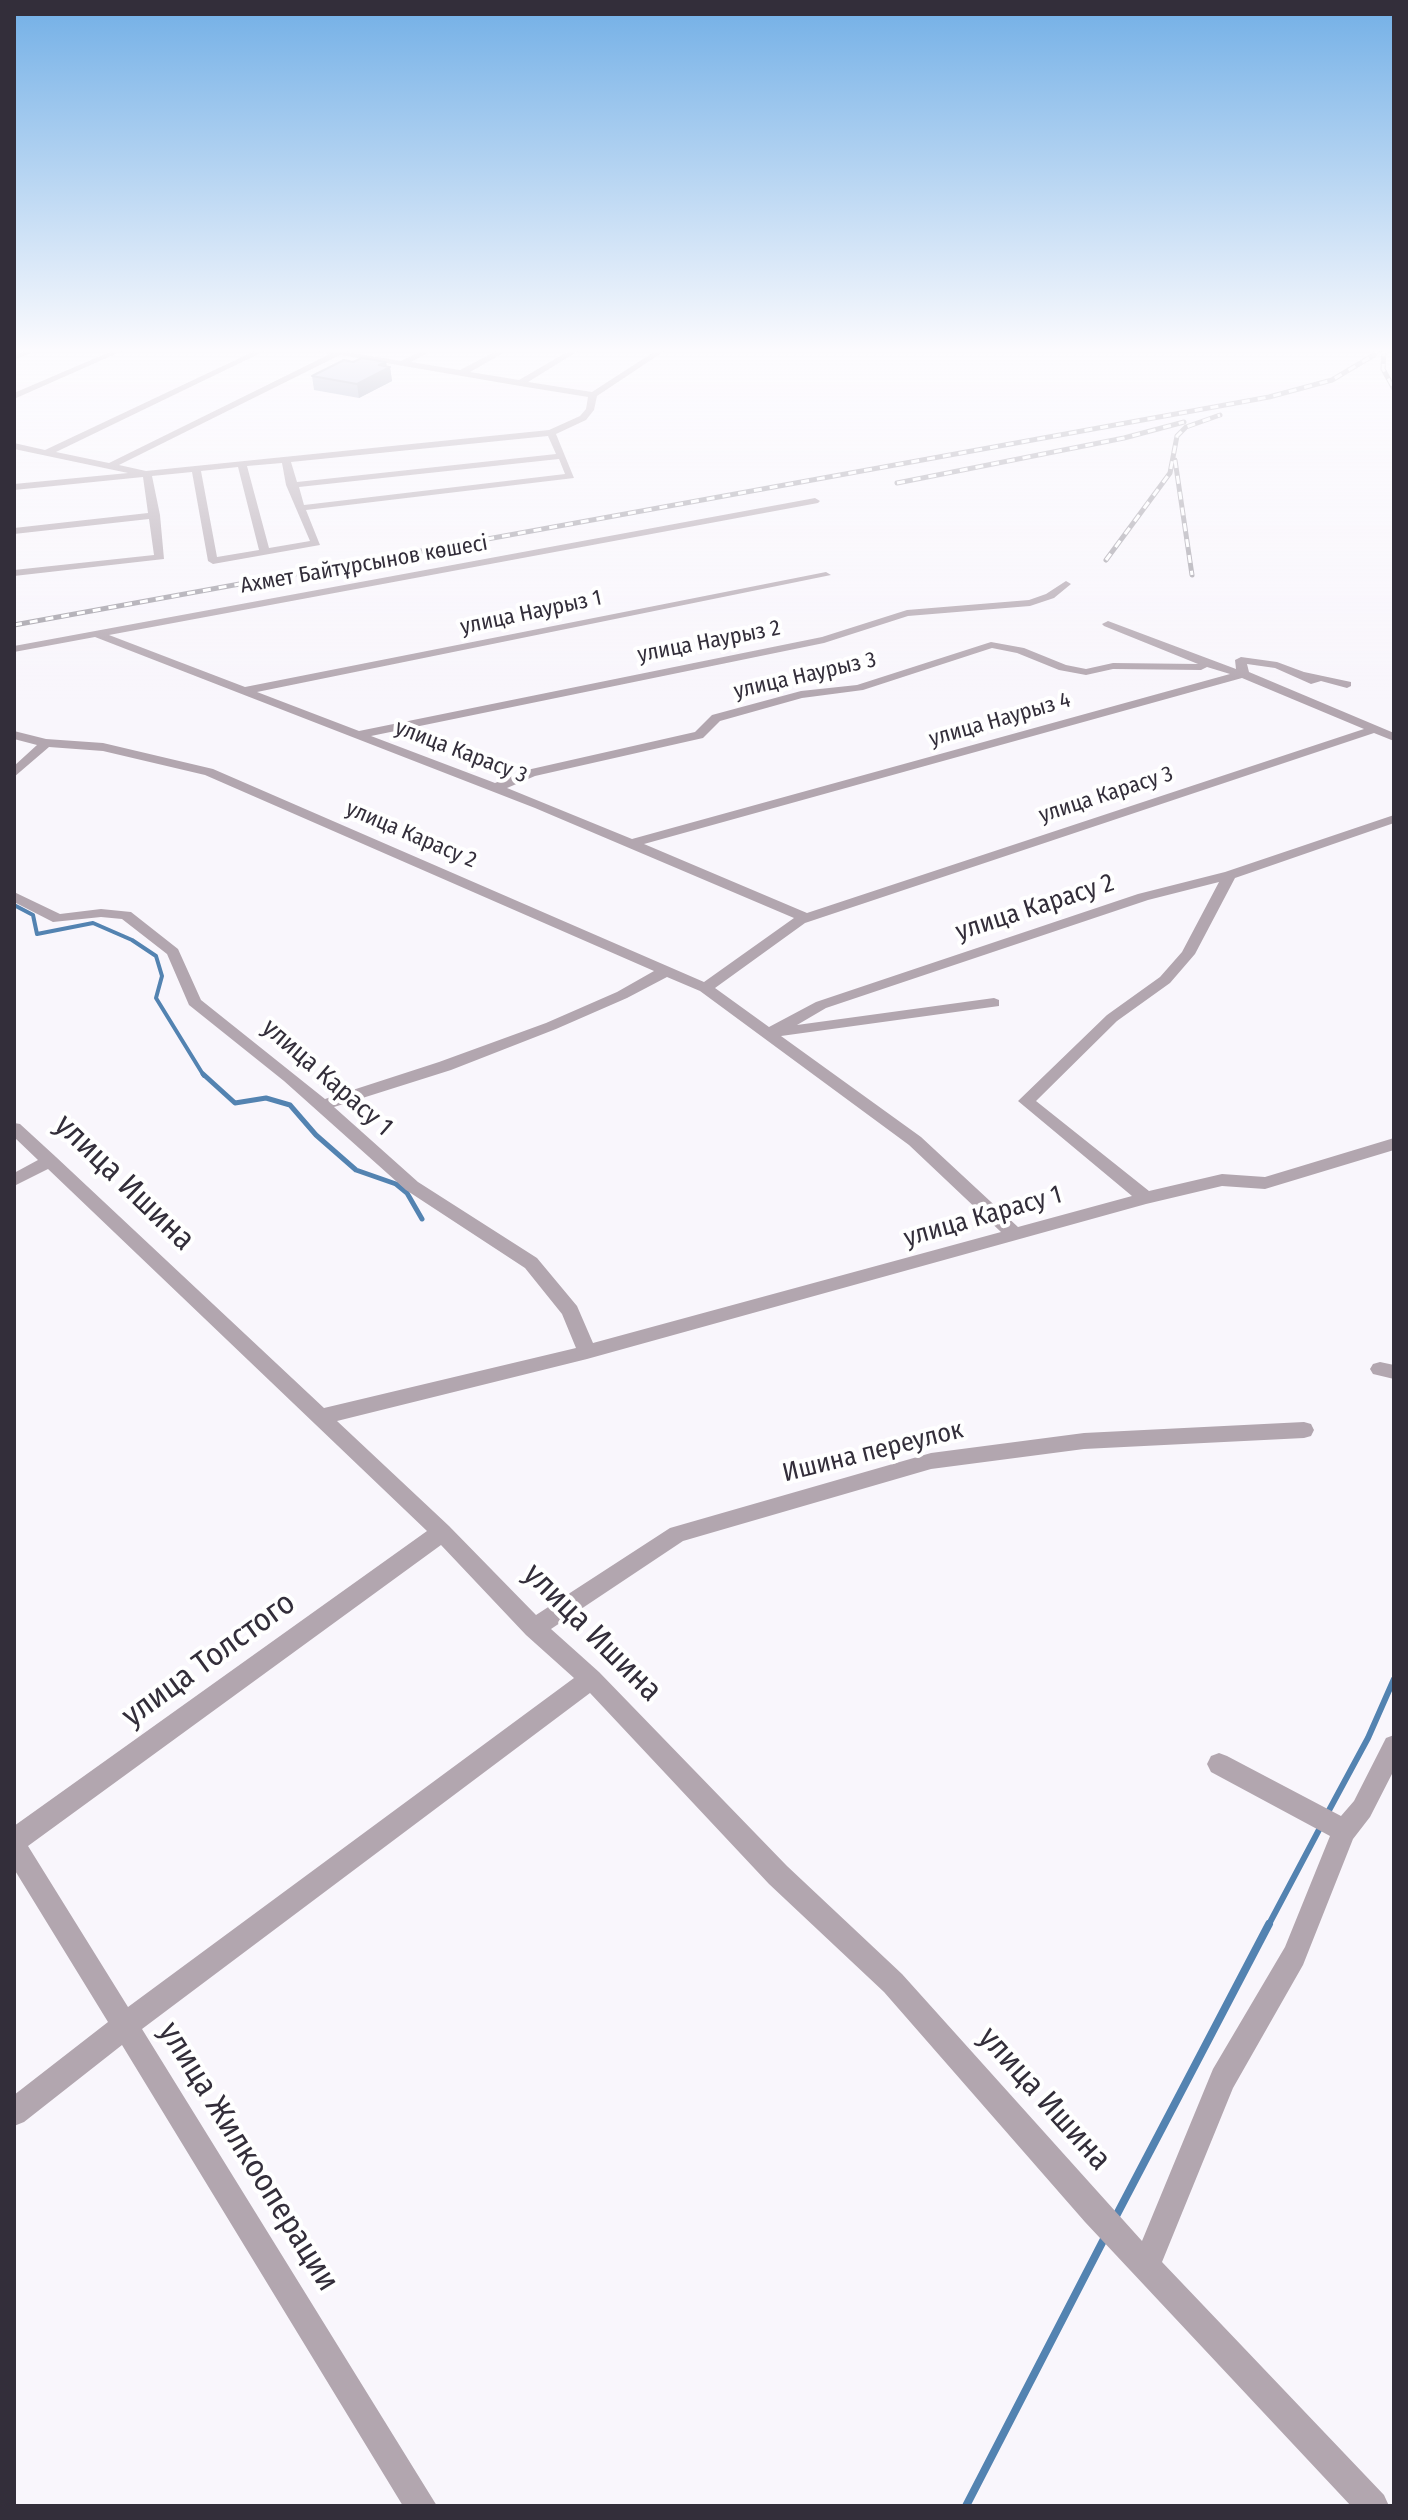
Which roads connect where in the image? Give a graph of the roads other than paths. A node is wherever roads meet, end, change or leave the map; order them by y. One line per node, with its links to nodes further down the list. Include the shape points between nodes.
1 (110, 466): 8 (street)
2 (242, 466): 3 (street); 7 (street); 15 (street)
3 (246, 466)
4 (287, 466): 9 (street)
5 (472, 466): 9 (street)
6 (566, 466): 12 (street, via 571,476)
7 (196, 470): 8 (street); 15 (street, via 213,561)
8 (147, 474): 10 (street); 13 (street)
9 (291, 485): 12 (street)
10 (14, 487)
11 (815, 501): 20 (street, Ахмет Байтұрсынов көшесі)
12 (300, 508): 15 (street, via 316,543)
13 (155, 515): 14 (street); 16 (street, via 160,557)
14 (14, 531)
15 (265, 552)
16 (14, 573)
17 (826, 575): 27 (street, улица Наурыз 1)
18 (1066, 584): 30 (street, улица Наурыз 2, via 1030,603 907,613 824,640)
19 (1108, 624): 23 (street)
20 (98, 634): 21 (street, Ахмет Байтұрсынов көшесі); 27 (street, улица Карасу 3)
21 (14, 649)
22 (1242, 667): 23 (street); 24 (street, via 1277,665); 26 (street); 36 (street, улица Наурыз 4)
23 (1220, 668): 34 (street, улица Наурыз 3, via 1138,665 1086,672 991,645 859,688 801,695 716,718 699,735 531,773)
24 (1320, 677): 25 (street); 26 (street)
25 (1347, 684)
26 (1281, 689): 28 (street)
27 (244, 692): 30 (street, улица Карасу 3)
28 (1375, 729): 31 (street); 39 (street, улица Карасу 3)
29 (14, 735): 32 (street, улица Карасу 2)
30 (356, 736): 34 (street, улица Карасу 3)
31 (1394, 737)
32 (46, 743): 33 (street); 40 (street, улица Карасу 2, via 103,747 209,772)
33 (14, 773)
34 (493, 789): 36 (street, улица Карасу 3)
35 (1394, 819): 37 (street, улица Карасу 2)
36 (630, 844): 39 (street, улица Карасу 3)
37 (1230, 875): 43 (street, улица Карасу 2, via 1143,897 821,1005); 49 (street, via 1188,954 1165,980 1112,1018 1026,1101)
38 (14, 896): 44 (street, улица Карасу 1, via 58,919 126,915 173,952 194,1002)
39 (806, 918): 41 (street, улица Карасу 3)
40 (668, 970): 41 (street, улица Карасу 2); 44 (street, via 551,1026)
41 (705, 988): 43 (street, улица Карасу 2)
42 (994, 1003): 43 (street)
43 (770, 1033): 50 (street, улица Карасу 2, via 915,1141)
44 (321, 1106): 51 (street, улица Карасу 1, via 412,1186 531,1263 570,1311)
45 (14, 1128): 47 (street, улица Ишина)
46 (1394, 1144): 49 (street, улица Карасу 1, via 1265,1183 1222,1180)
47 (50, 1161): 48 (street); 52 (street, улица Ишина)
48 (14, 1180)
49 (1146, 1198): 50 (street, улица Карасу 1)
50 (1015, 1234): 51 (street, улица Карасу 1)
51 (587, 1352): 52 (street, улица Карасу 1)
52 (320, 1417): 54 (street, улица Ишина)
53 (1304, 1430): 55 (street, Ишина переулок, via 1084,1441 931,1461 677,1534)
54 (442, 1532): 55 (street, улица Ишина); 60 (street, улица Толстого)
55 (534, 1628): 56 (street, улица Ишина)
56 (591, 1679): 61 (street); 63 (street, улица Ишина, via 778,1875 893,1983)
57 (1394, 1746): 59 (street, via 1362,1809)
58 (1219, 1764): 59 (street)
59 (1344, 1831): 63 (street, via 1294,1956 1223,2079)
60 (14, 1843): 61 (street, улица Жилкооперации)
61 (126, 2025): 62 (street); 64 (street, улица Жилкооперации)
62 (14, 2112)
63 (1146, 2266): 65 (street)
64 (421, 2506)
65 (1373, 2506)

